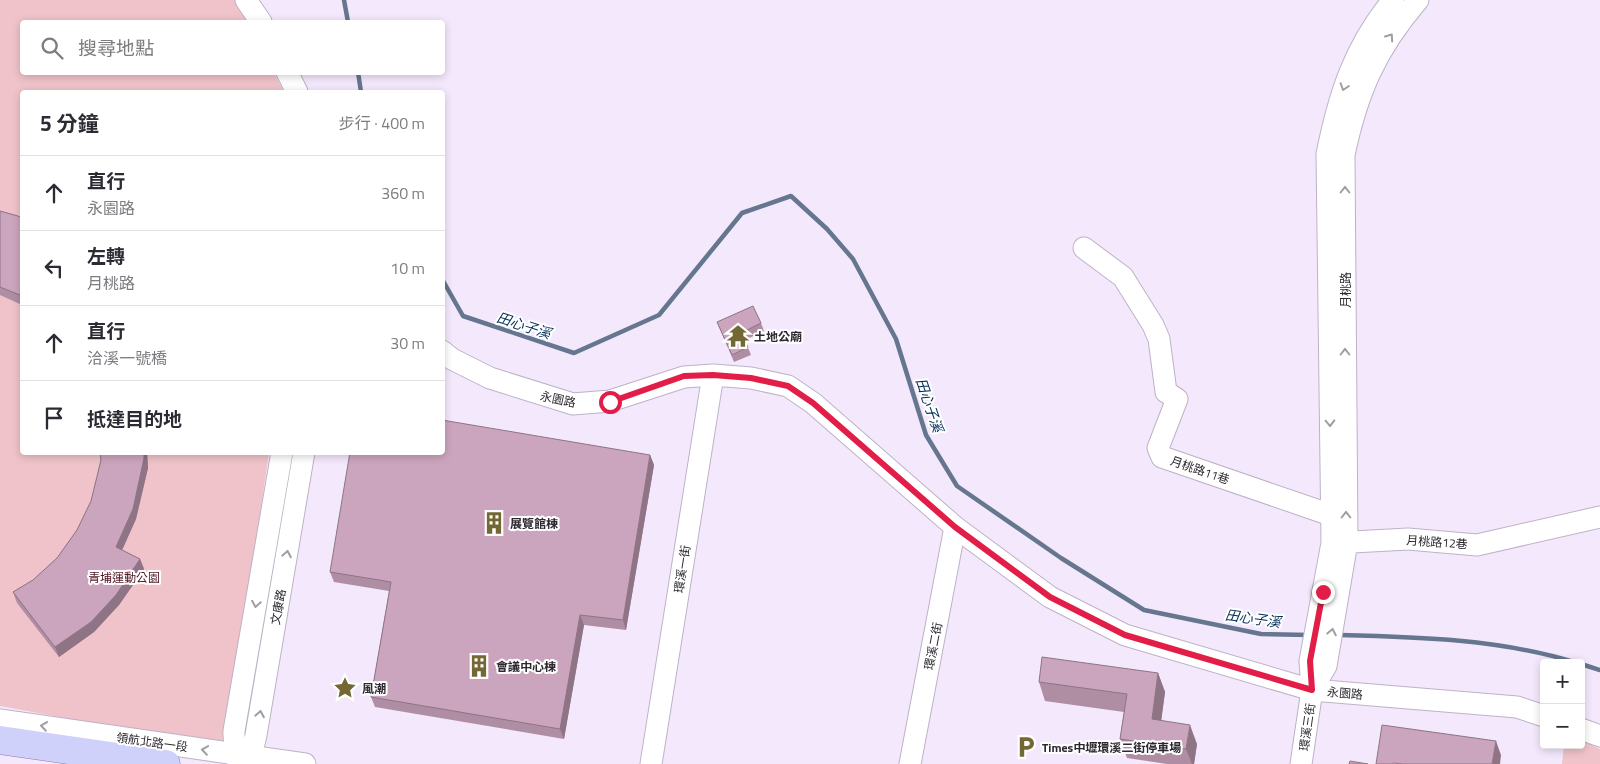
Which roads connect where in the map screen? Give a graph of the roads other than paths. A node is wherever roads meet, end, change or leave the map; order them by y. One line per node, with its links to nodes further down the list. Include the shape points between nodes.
1 (246, 0): 4 (street)
2 (1394, 0): 8 (street, 月桃路, one-way to 8, via 1362,44 1336,110 1327,154)
3 (1418, 0): 8 (street, 月桃路, one-way to 3, via 1344,155 1353,114 1366,79 1386,42)
4 (260, 20)
5 (288, 75): 6 (street)
6 (296, 90)
7 (1084, 248): 13 (street, 月桃路11巷, via 1123,277 1159,339 1166,392 1177,399 1158,448 1162,457)
8 (1337, 269): 13 (street, 月桃路, one-way to 13); 16 (street, 月桃路, one-way to 8)
9 (446, 356): 10 (street, 永園路, via 490,378 573,404 610,402 684,376)
10 (713, 375): 15 (street, 永園路, via 751,378 788,386 813,403); 28 (street, 環溪一街)
11 (281, 455): 24 (street, 文康路, one-way to 24, via 234,731)
12 (303, 455): 24 (street, 文康路, one-way to 12, via 254,744 256,735)
13 (1331, 515): 16 (street, 月桃路)
14 (1600, 517): 16 (street, 月桃路12巷, via 1477,544 1408,539)
15 (955, 527): 17 (street, 永園路, via 1050,597 1125,635); 29 (street, 環溪二街)
16 (1339, 543): 17 (street, 月桃路)
17 (1312, 690): 18 (street, 永園路, via 1516,707); 30 (street, 環溪三街)
18 (1540, 715)
19 (0, 720): 24 (street, 領航北路一段, one-way to 19)
20 (1585, 730): 21 (street)
21 (1600, 736)
22 (0, 740): 26 (main road, 領航北路一段)
23 (0, 759): 25 (main road)
24 (238, 759): 27 (street, 領航北路一段)
25 (32, 764)
26 (166, 764)
27 (305, 764)
28 (650, 764)
29 (910, 764)
30 (1301, 764)

